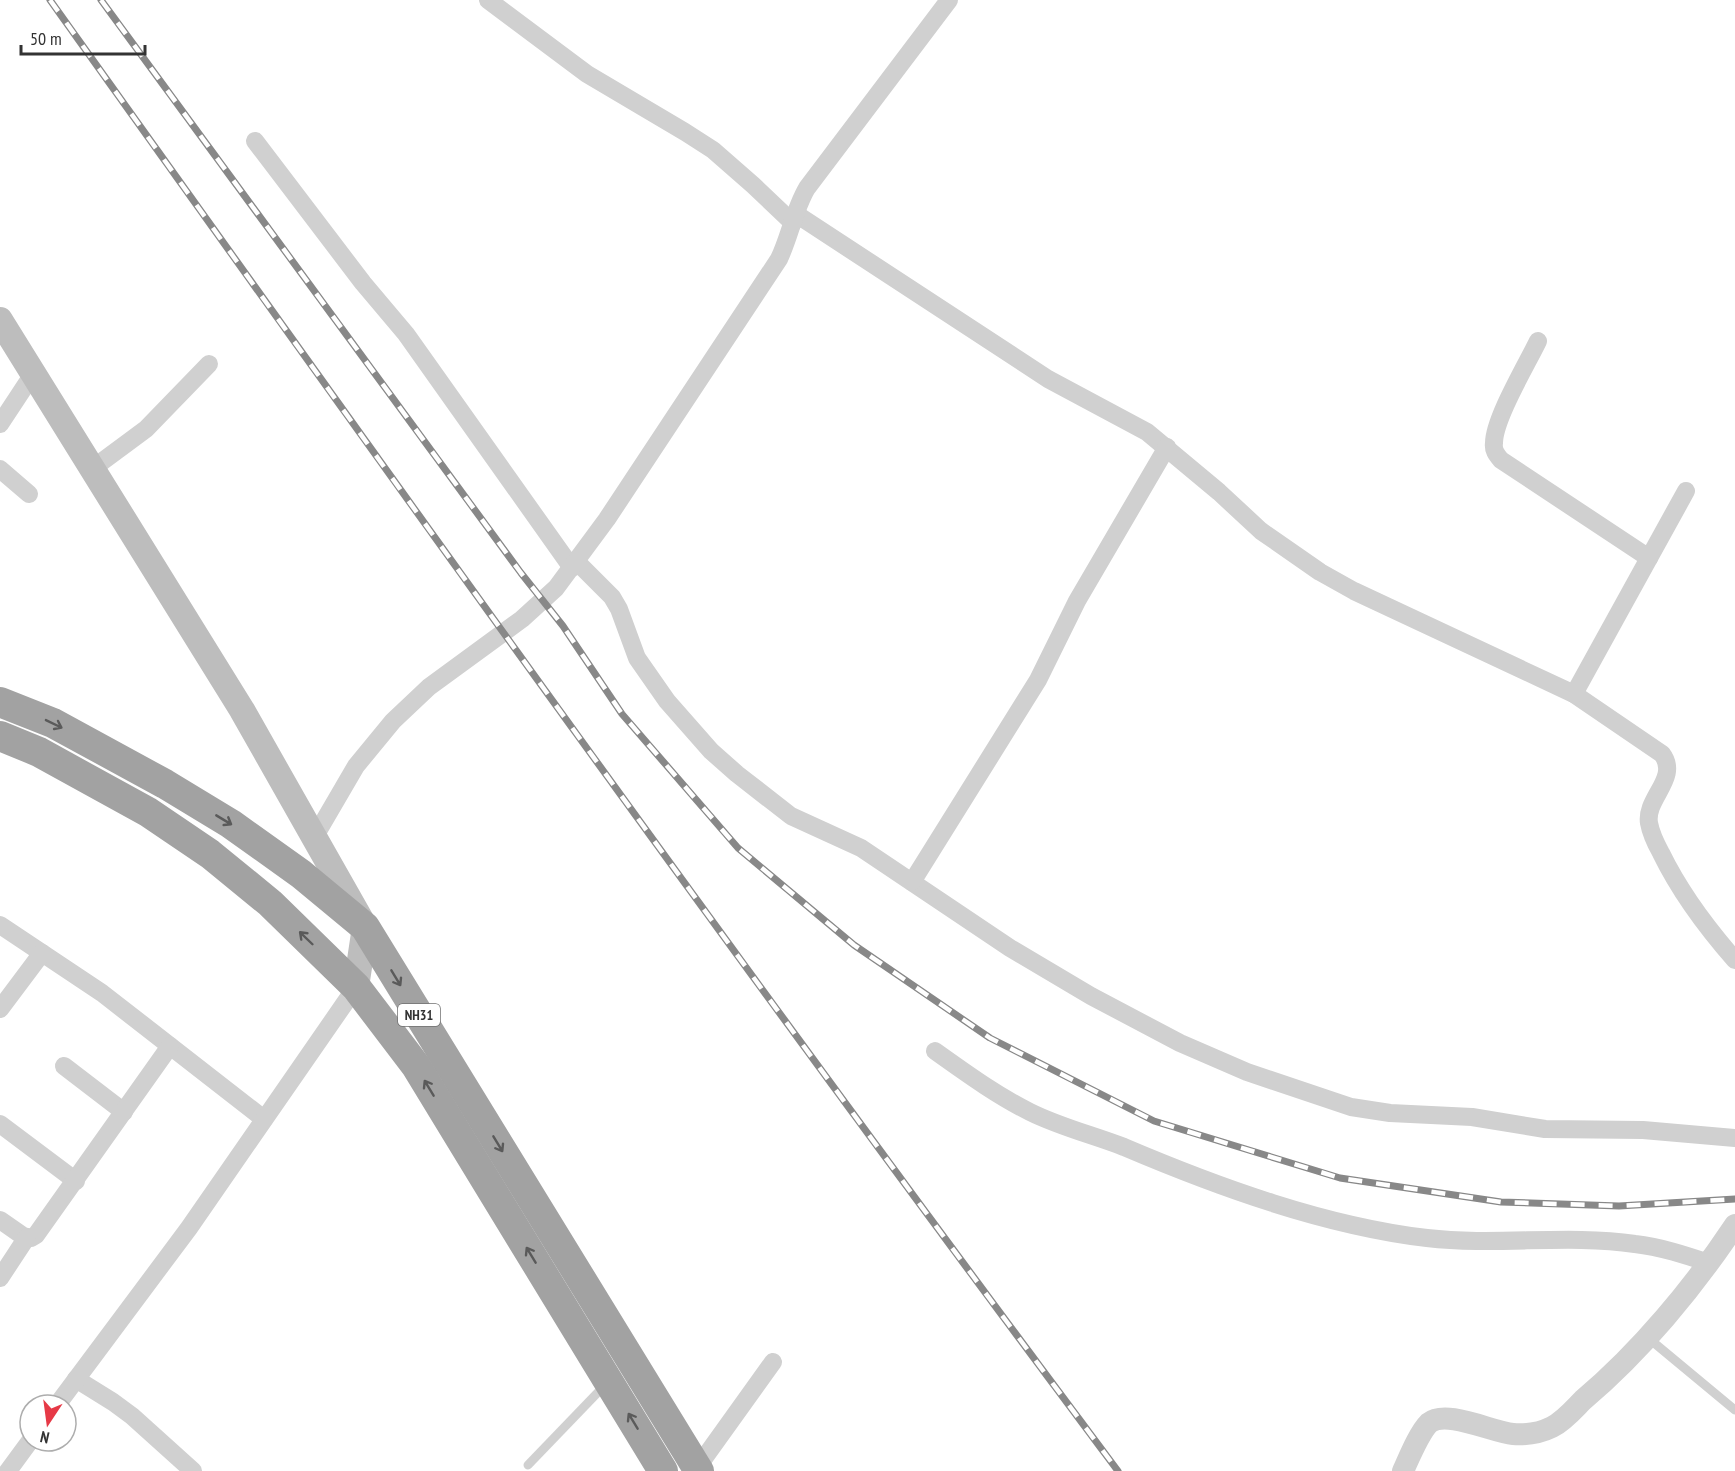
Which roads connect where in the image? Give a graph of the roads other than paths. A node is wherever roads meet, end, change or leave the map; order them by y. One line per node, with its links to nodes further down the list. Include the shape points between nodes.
1 (488, 0): 4 (street, via 587,74 713,150)
2 (949, 0): 4 (street, via 807,188)
3 (255, 141): 16 (street, via 406,334)
4 (794, 218): 10 (street, via 1048,379 1130,422); 16 (street, via 779,259)
5 (0, 320): 8 (main road)
6 (1538, 341): 15 (street, via 1498,426 1493,446 1496,453)
7 (209, 364): 12 (street, via 152,423)
8 (33, 374): 9 (street); 12 (main road)
9 (0, 424)
10 (1167, 447): 17 (street, via 1261,531 1320,572); 21 (street, via 1077,601 1038,680)
11 (0, 469): 14 (street)
12 (92, 469): 20 (main road, via 242,710)
13 (1686, 491): 15 (street)
14 (29, 494)
15 (1649, 558): 17 (street)
16 (574, 565): 20 (street, via 522,619 429,687 393,721 356,766); 21 (street, via 612,597 637,658 711,751 792,816 861,848)
17 (1574, 694): 25 (street, via 1666,760 1666,775 1649,817 1653,836 1674,879)
18 (0, 702): 23 (highway, NH31, one-way to 23, via 53,723 231,824 301,874)
19 (0, 736): 26 (highway, NH31, one-way to 19, via 270,903 210,854 148,812 39,752)
20 (314, 838): 23 (main road)
21 (912, 882): 34 (street, via 1090,996 1190,1047 1326,1100 1370,1110 1472,1117 1545,1129 1643,1130)
22 (0, 924): 24 (street)
23 (365, 927): 26 (main road); 49 (highway, NH31, one-way to 49)
24 (42, 952): 27 (street); 28 (street)
25 (1735, 960)
26 (356, 987): 32 (street); 44 (highway, NH31, one-way to 26, via 416,1066)
27 (0, 1009)
28 (170, 1046): 31 (street); 32 (street)
29 (935, 1051): 39 (street, via 1032,1113 1239,1192 1307,1213 1426,1238 1634,1243)
30 (64, 1066): 31 (street)
31 (124, 1112): 35 (street)
32 (264, 1119): 43 (street, via 189,1228)
33 (0, 1124): 35 (street)
34 (1735, 1138)
35 (76, 1181): 38 (street, via 36,1235)
36 (0, 1220): 38 (street)
37 (1735, 1225): 39 (street)
38 (27, 1237): 40 (street)
39 (1709, 1263): 41 (street)
40 (0, 1278)
41 (1646, 1336): 46 (lane); 53 (street, via 1602,1384 1554,1426 1534,1434 1513,1434 1440,1418 1423,1432)
42 (773, 1362): 49 (street)
43 (76, 1379): 45 (street); 51 (street, via 132,1416)
44 (609, 1382): 48 (lane); 52 (highway, NH31, one-way to 44)
45 (66, 1393)
46 (1735, 1410)
47 (21, 1453): 50 (street)
48 (528, 1466)
49 (698, 1470)
50 (8, 1471)
51 (193, 1471)
52 (663, 1471)
53 (1403, 1471)

